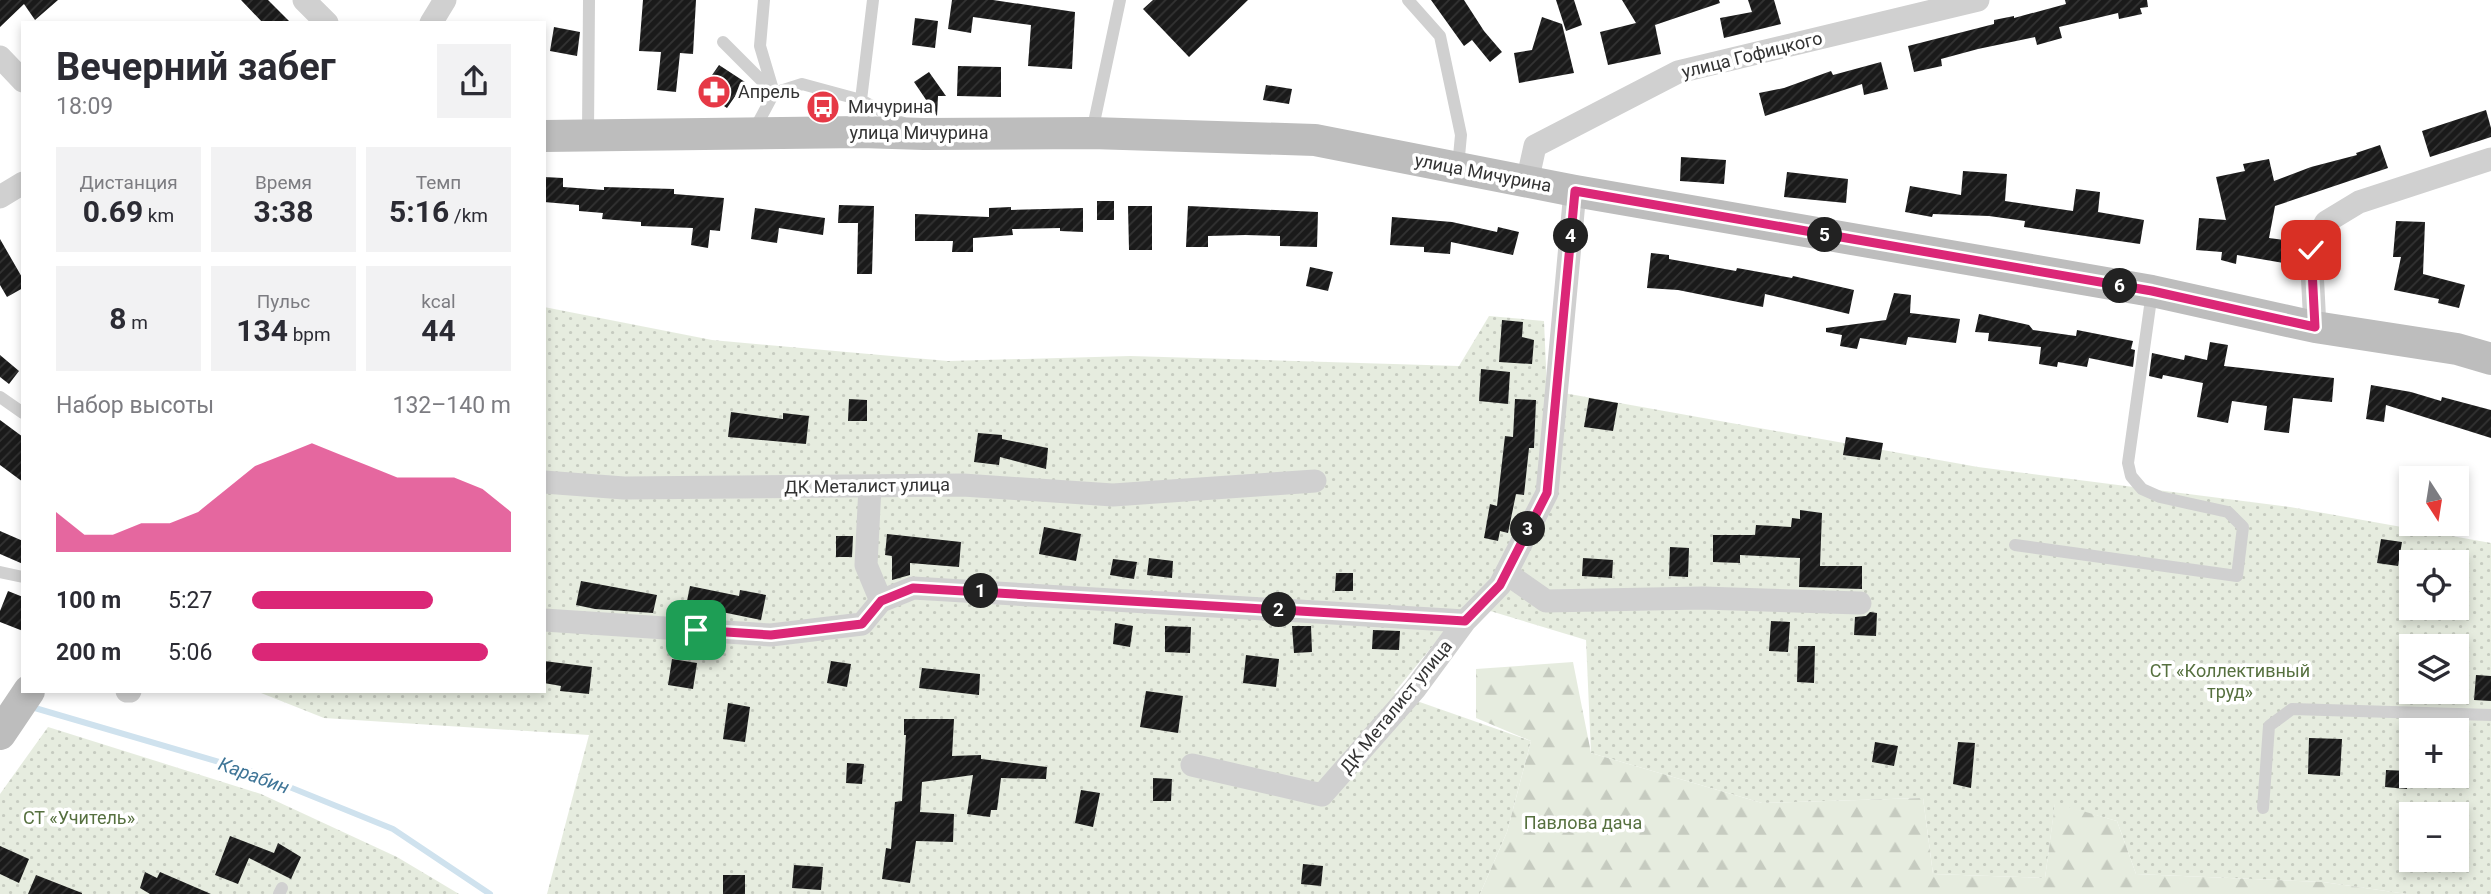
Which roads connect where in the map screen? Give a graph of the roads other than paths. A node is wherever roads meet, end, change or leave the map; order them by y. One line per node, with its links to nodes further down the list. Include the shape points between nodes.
1 (304, 0): 9 (street)
2 (445, 0): 10 (street)
3 (589, 0): 20 (lane)
4 (764, 0): 12 (lane)
5 (873, 0): 17 (lane)
6 (1408, 0): 24 (lane, via 1440,36 1461,135)
7 (1978, 0): 25 (street, улица Гофицкого, via 1678,72 1535,146)
8 (1118, 1): 19 (lane)
9 (325, 21)
10 (432, 21)
11 (723, 42): 13 (lane)
12 (760, 46): 13 (lane); 16 (lane)
13 (735, 54): 16 (lane)
14 (0, 57): 15 (street)
15 (21, 79)
16 (774, 93): 17 (lane, via 803,84); 18 (lane, via 759,121)
17 (861, 100): 21 (lane)
18 (744, 133): 20 (street, улица Мичурина); 21 (street, улица Мичурина)
19 (1092, 133): 21 (street, улица Мичурина); 24 (street, улица Мичурина, via 1315,140)
20 (588, 134): 22 (street, улица Мичурина)
21 (924, 134)
22 (546, 136)
23 (2491, 159): 30 (street, via 2358,202 2326,222 2311,250)
24 (1458, 167): 25 (street, улица Мичурина)
25 (1527, 181): 27 (street, улица Мичурина)
26 (21, 184): 28 (street)
27 (1575, 191): 29 (street, улица Мичурина); 39 (street, via 1547,493)
28 (0, 197)
29 (2152, 291): 30 (street, улица Мичурина); 37 (lane, via 2128,463 2131,476 2142,489 2160,497 2228,512 2243,527 2237,576)
30 (2315, 327): 31 (street, улица Мичурина, via 2457,349)
31 (2491, 359)
32 (0, 397): 33 (lane)
33 (21, 412)
34 (1315, 481): 36 (street, ДК Металист улица, via 1113,495 963,485)
35 (546, 482): 36 (street, ДК Металист улица, via 624,488)
36 (870, 487): 41 (street, via 866,565)
37 (2015, 545)
38 (0, 572): 40 (lane)
39 (1506, 573): 42 (street, via 1546,601 1703,598); 44 (street)
40 (21, 577)
41 (881, 601): 43 (street, ДК Металист улица, via 862,624 771,635); 44 (street, ДК Металист улица, via 913,588)
42 (1860, 603)
43 (546, 621)
44 (1465, 621): 48 (street, ДК Металист улица, via 1415,689 1322,795)
45 (28, 693): 47 (street)
46 (2491, 715): 49 (lane, via 2292,709 2269,726)
47 (0, 734)
48 (1192, 765)
49 (2263, 807)

